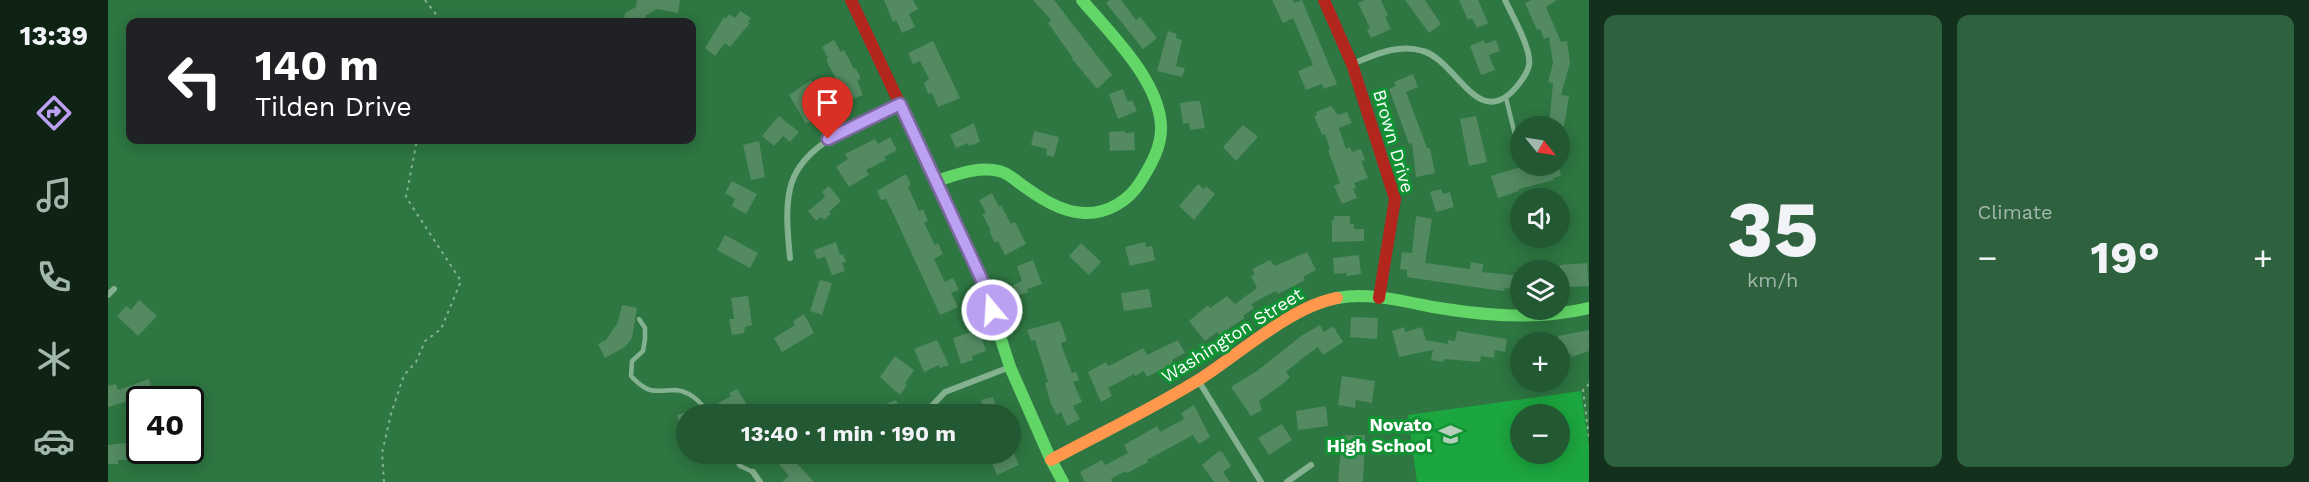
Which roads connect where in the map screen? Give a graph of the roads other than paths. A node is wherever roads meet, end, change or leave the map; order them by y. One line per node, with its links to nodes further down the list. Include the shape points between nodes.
1 (851, 0): 7 (street)
2 (1082, 0): 9 (street, via 1127,53 1152,92 1161,126 1148,171 1130,196 1086,213 1065,211 1007,174 987,170)
3 (1324, 0): 5 (street, Brown Drive)
4 (1505, 0): 6 (street, via 1530,64 1522,81)
5 (1352, 64): 6 (street, via 1387,50 1425,51 1476,96 1484,100); 13 (street, Brown Drive, via 1395,199)
6 (1506, 98): 8 (lane)
7 (900, 104): 9 (street); 10 (street, via 828,139 798,169 790,188 787,216)
8 (1510, 116)
9 (936, 181): 16 (street, via 981,278)
10 (790, 258)
11 (114, 289): 12 (street)
12 (108, 295)
13 (1378, 298): 14 (street, Washington Street, via 1516,318); 17 (street, Washington Street, via 1327,299)
14 (1589, 308)
15 (639, 319): 18 (lane, via 645,328 645,339 643,351 632,361 631,375 649,390 678,390)
16 (1010, 368): 19 (street, via 945,392); 20 (street)
17 (1198, 380): 20 (street, Washington Street); 26 (street)
18 (703, 404)
19 (934, 404)
20 (1050, 460): 25 (street)
21 (739, 464): 23 (lane)
22 (1311, 465): 27 (street)
23 (753, 472): 24 (street)
24 (760, 482)
25 (1063, 482)
26 (1261, 482)
27 (1287, 482)

